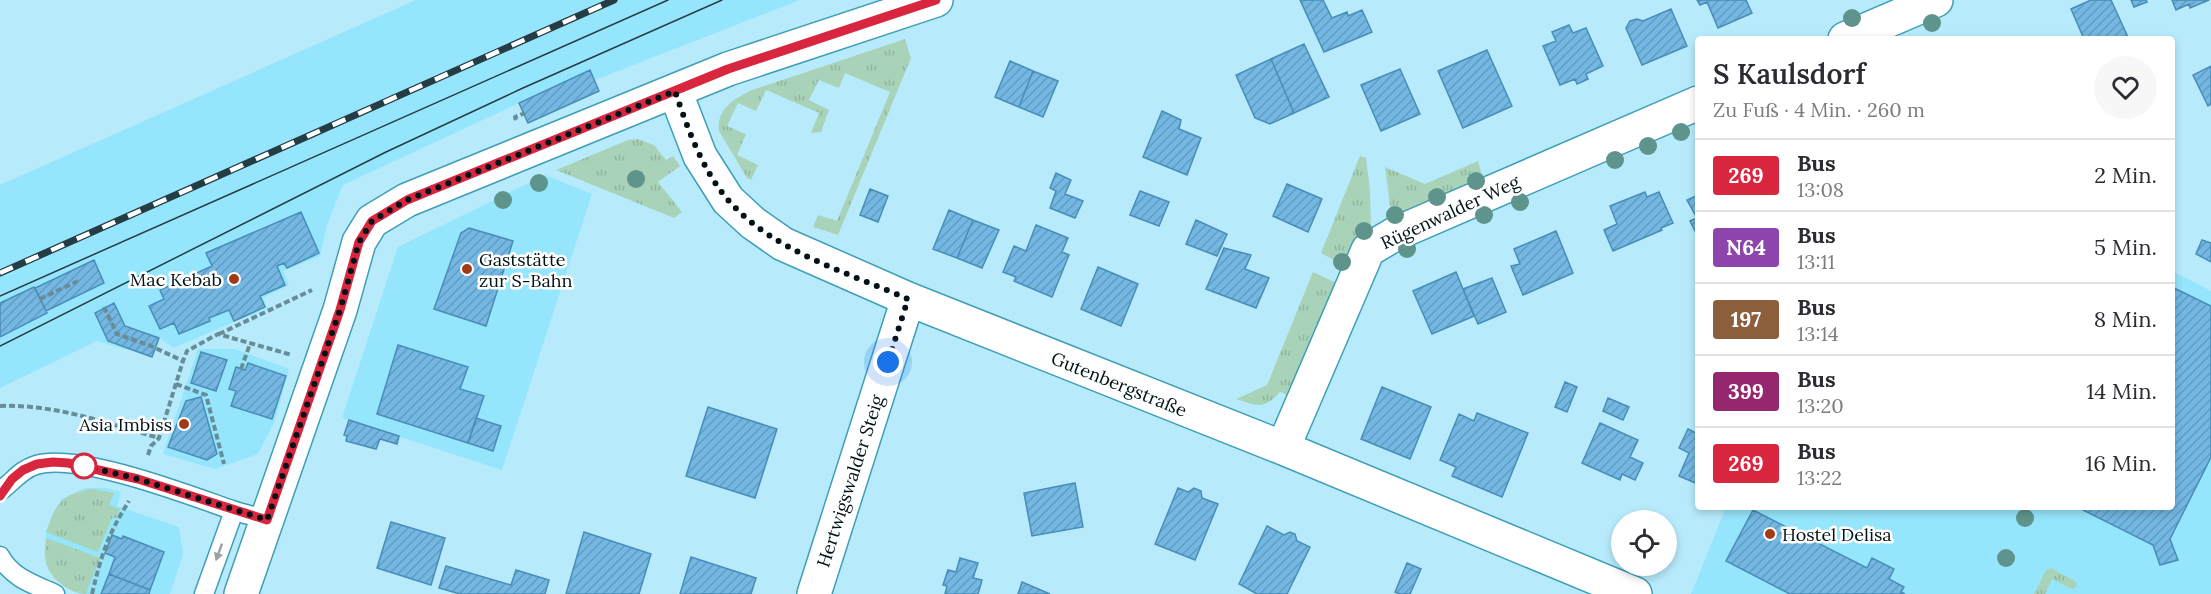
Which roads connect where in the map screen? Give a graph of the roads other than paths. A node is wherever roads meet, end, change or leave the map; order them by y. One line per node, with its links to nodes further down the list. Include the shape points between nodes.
1 (936, 0): 4 (street, via 728,69)
2 (1936, 0): 3 (street)
3 (1852, 36)
4 (675, 91): 6 (street, Gutenbergstraße, via 700,156 728,200 753,224 800,253); 10 (street, via 407,200 372,221 359,242 340,310)
5 (1695, 104): 7 (street, Rügenwalder Weg, via 1395,234 1368,250)
6 (908, 299): 7 (street, Gutenbergstraße); 15 (street, Hertwigswalder Steig)
7 (1283, 448): 16 (street, Gutenbergstraße)
8 (1, 492): 9 (lane, via 23,470 53,462 138,479)
9 (234, 511): 10 (lane); 13 (lane, one-way to 13)
10 (267, 520): 14 (street)
11 (0, 556): 12 (lane, via 19,579)
12 (55, 594)
13 (204, 594)
14 (241, 594)
15 (814, 594)
16 (1635, 594)

